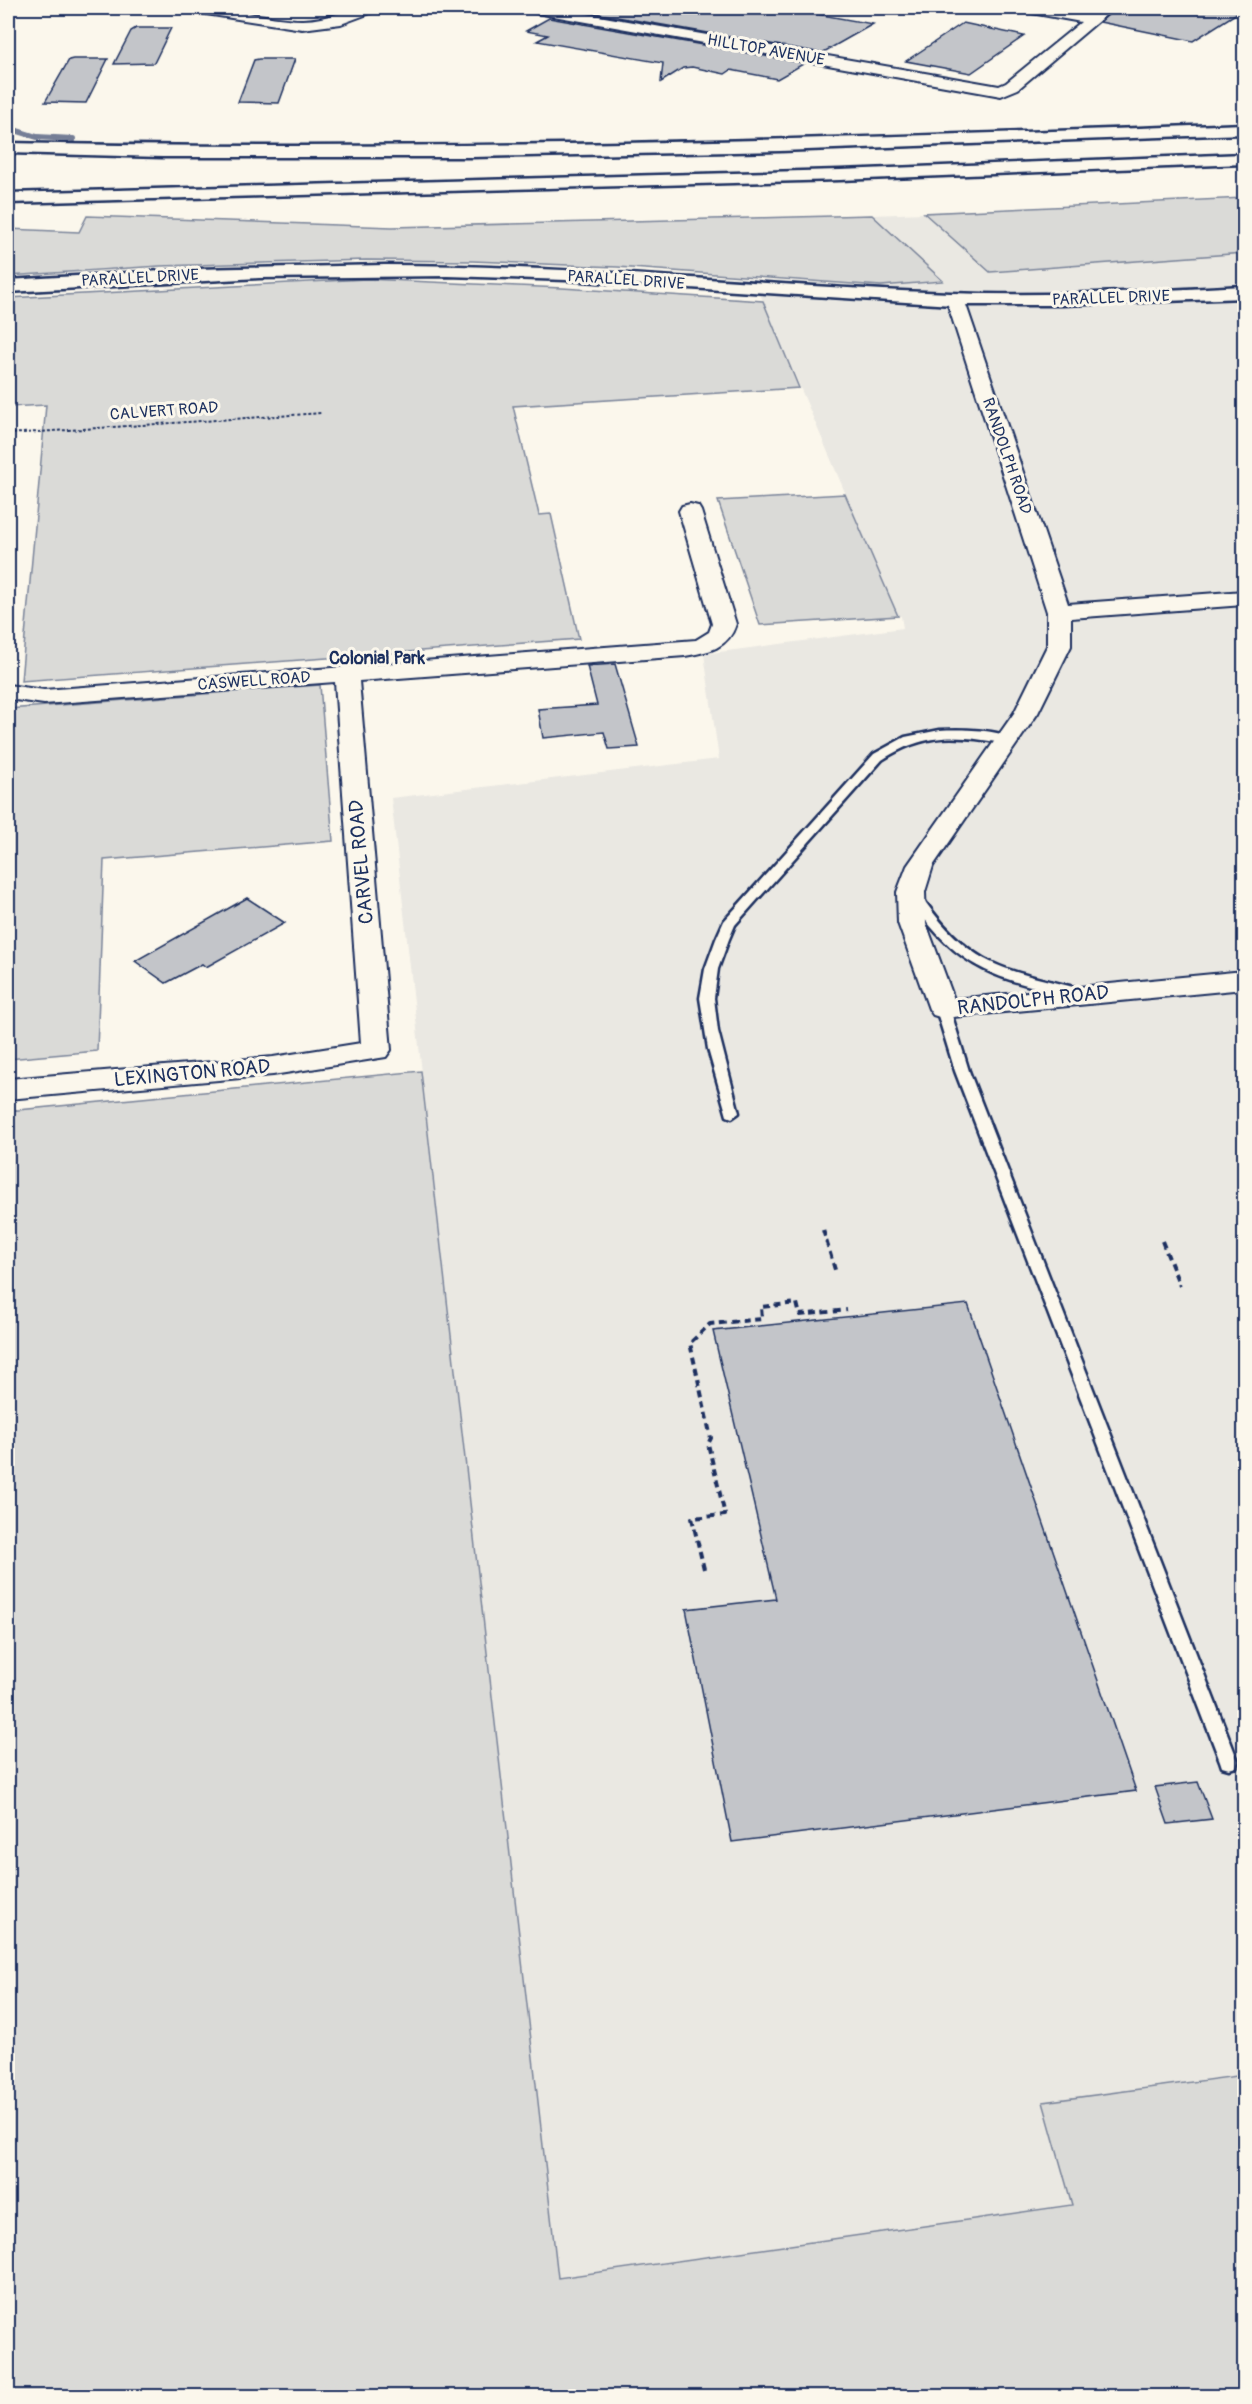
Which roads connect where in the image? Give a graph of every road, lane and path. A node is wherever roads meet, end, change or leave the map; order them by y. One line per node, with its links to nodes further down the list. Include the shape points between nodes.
1 (193, 8): 2 (street, via 302,25 341,20)
2 (371, 8)
3 (531, 8): 6 (street, HILLTOP AVENUE, via 1001,91)
4 (1026, 8): 6 (street)
5 (1107, 8): 6 (street)
6 (1091, 19)
7 (1245, 129): 8 (main road, via 816,146 568,151)
8 (8, 148)
9 (1245, 159): 11 (main road)
10 (42, 179): 11 (main road)
11 (555, 182): 12 (main road)
12 (8, 198)
13 (8, 286): 15 (main road, PARALLEL DRIVE, via 200,274 398,270 515,273)
14 (1245, 292): 15 (main road, PARALLEL DRIVE, via 1053,300)
15 (955, 299): 20 (street, RANDOLPH ROAD)
16 (322, 413): 17 (path, CALVERT ROAD)
17 (8, 434)
18 (690, 511): 21 (street, CASWELL ROAD, via 724,624 723,634 715,642 685,649)
19 (1245, 598): 20 (street)
20 (1059, 612): 23 (street, RANDOLPH ROAD, via 1059,646)
21 (346, 674): 22 (street, CASWELL ROAD, via 44,697); 28 (street, CARVEL ROAD)
22 (8, 692)
23 (1008, 740): 24 (street, RANDOLPH ROAD, via 920,866); 30 (lane, via 944,732 896,744 878,757 729,924 707,988 709,1018)
24 (911, 892): 26 (lane, via 939,934 984,966 1019,980); 27 (street, RANDOLPH ROAD, via 912,923)
25 (1245, 980): 26 (street, RANDOLPH ROAD)
26 (1088, 994): 27 (street, RANDOLPH ROAD)
27 (943, 1009): 37 (lane, via 966,1082)
28 (376, 1050): 29 (street, LEXINGTON ROAD, via 273,1066)
29 (8, 1089)
30 (732, 1113)
31 (823, 1230): 33 (path)
32 (1162, 1241): 34 (path)
33 (836, 1273)
34 (1180, 1286)
35 (847, 1310): 36 (path, via 800,1314 796,1303 761,1306 762,1319 710,1324 690,1343 725,1515 692,1518)
36 (704, 1569)
37 (1229, 1761)

